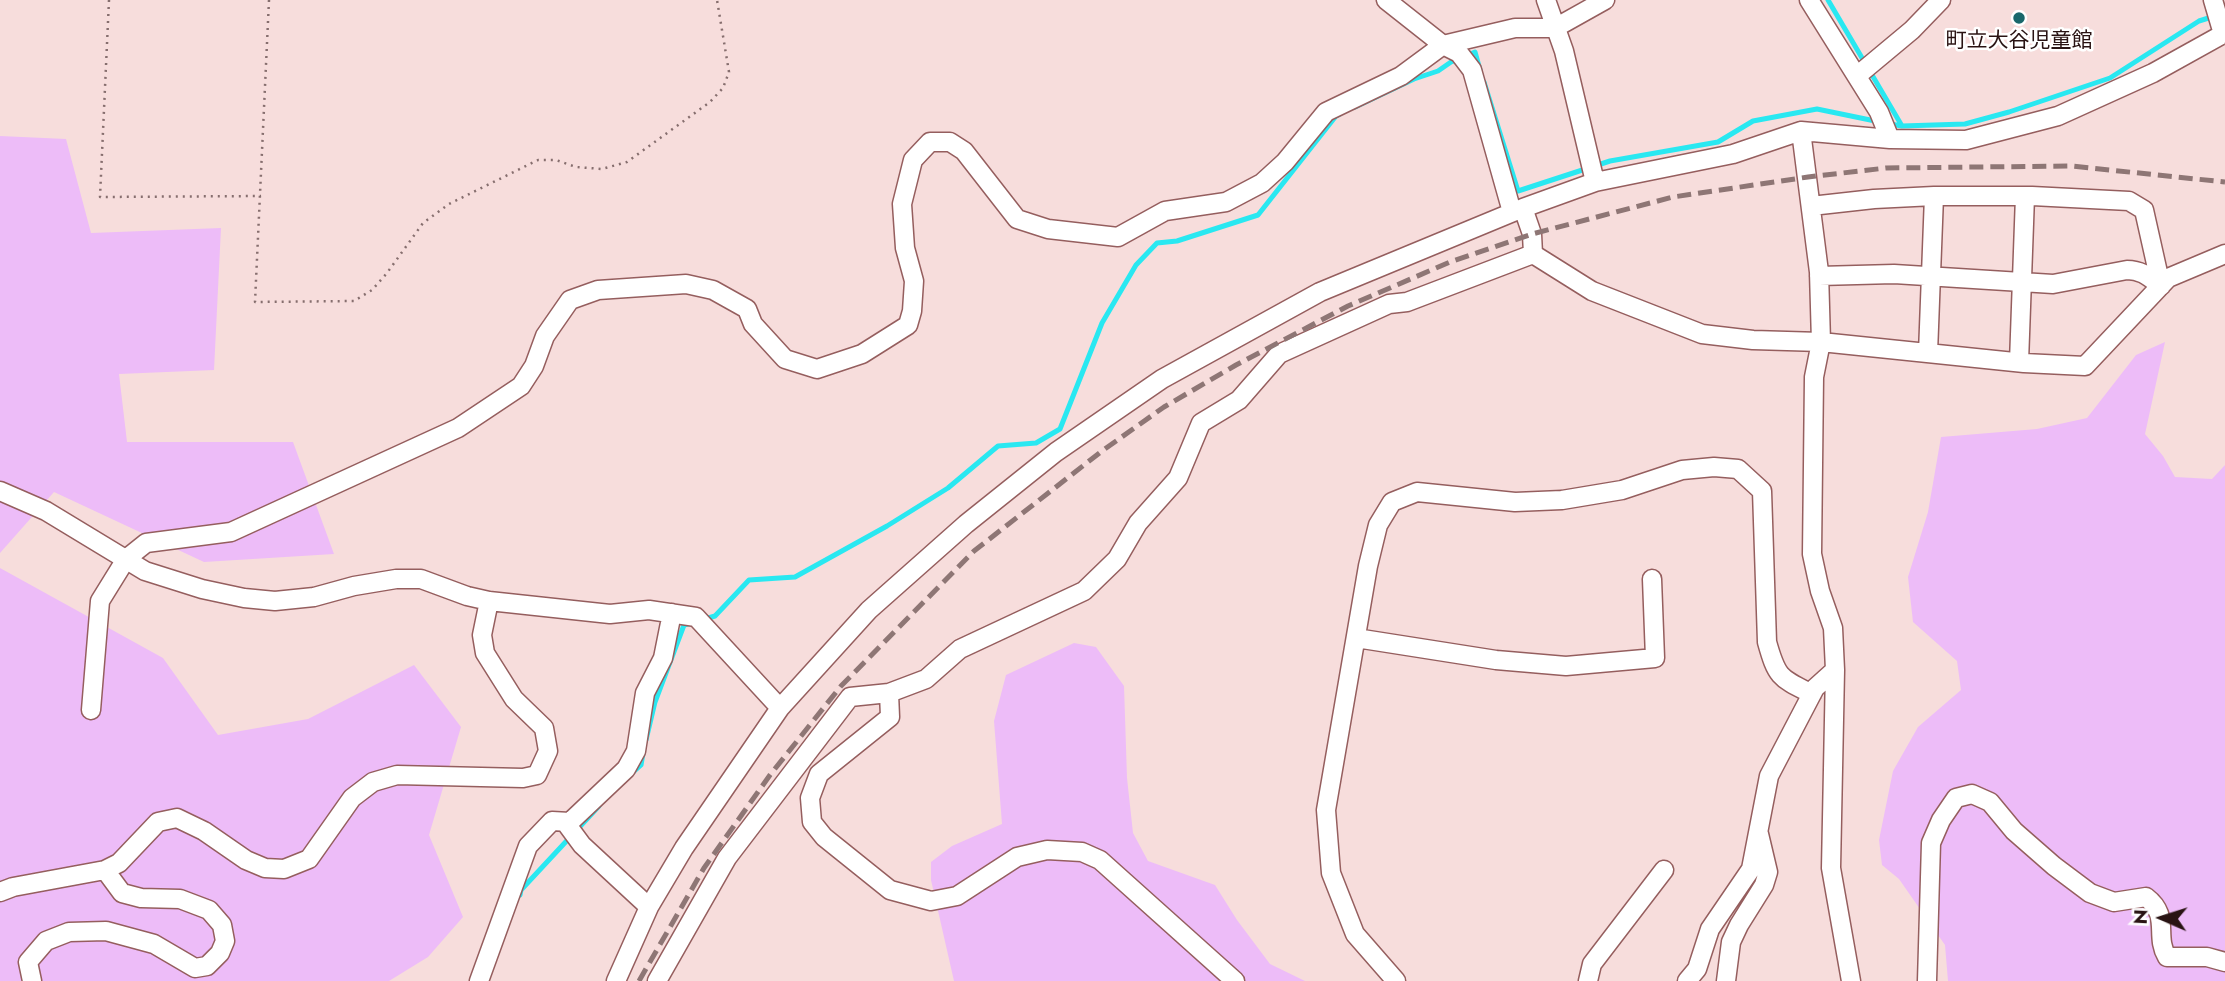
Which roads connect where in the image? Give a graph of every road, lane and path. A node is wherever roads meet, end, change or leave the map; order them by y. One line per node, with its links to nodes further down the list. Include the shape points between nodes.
1 (109, 0): 16 (path, via 100,197)
2 (269, 0): 16 (path)
3 (717, 0): 16 (path, via 729,72 710,102 627,162 602,169 538,160 449,204 423,223 372,290 354,301 255,302)
4 (1386, 0): 11 (street)
5 (1546, 0): 10 (street)
6 (1605, 0): 10 (street)
7 (1809, 0): 12 (street)
8 (1941, 0): 12 (street)
9 (2219, 20): 14 (street, via 2153,72 2058,116 1966,140)
10 (1555, 28): 11 (street, via 1515,28); 15 (street)
11 (1443, 46): 20 (street, via 1459,53 1472,70); 31 (street, via 1401,76 1326,112 1262,183 1226,202 1166,211 1118,237 1048,229 1017,219 964,151 950,142 930,142 913,160 902,204 905,248 914,281 908,325 862,354 817,369 785,359 753,324 747,309 713,290 686,284 597,290 570,300 521,386 458,428 232,533 146,543)
12 (1857, 75): 14 (street)
13 (1801, 131): 14 (street); 15 (street, via 1733,154); 19 (street)
14 (1890, 139)
15 (1595, 181): 20 (street)
16 (261, 196)
17 (1934, 196): 18 (street); 19 (street); 24 (street)
18 (2025, 196): 25 (street); 26 (street, via 2129,201 2144,210)
19 (1811, 206): 23 (street)
20 (1517, 210): 21 (street, via 1532,234); 39 (street, via 1320,292 1162,379 1056,452 966,524 869,610)
21 (1533, 254): 27 (street, via 1591,290 1702,334); 37 (street, via 1407,302 1389,304 1279,355 1240,400 1201,423 1178,478 1138,523 1117,559 1084,591 960,649 926,679)
22 (2225, 254): 26 (street, via 2168,278)
23 (1819, 276): 24 (street); 27 (street)
24 (1931, 276): 25 (street); 28 (street)
25 (2022, 283): 26 (street, via 2070,282 2136,270); 29 (street)
26 (2161, 286): 29 (street, via 2085,366)
27 (1821, 342): 28 (street); 36 (street, via 1814,377 1812,554 1833,628)
28 (1928, 353): 29 (street)
29 (2019, 362)
30 (0, 491): 31 (street, via 46,511)
31 (126, 559): 33 (street, via 145,571 244,598 314,597 354,586 421,579); 40 (street, via 100,601)
32 (1652, 579): 35 (street, via 1655,658 1566,666)
33 (488, 601): 34 (street, via 610,614); 43 (street, via 482,635 485,653 514,699 544,728 548,751 537,775 397,775 373,782 352,798 309,859 284,869 246,860 177,818 158,822 119,863)
34 (672, 612): 39 (street, via 696,617); 41 (street, via 663,657 645,693 636,751 626,769)
35 (1356, 638): 38 (street, via 1378,525 1392,502 1417,492 1515,502 1562,500 1622,490 1682,470 1738,469 1762,491 1767,642 1773,665 1784,680); 53 (street, via 1326,810 1331,873 1355,934)
36 (1835, 670): 38 (street); 57 (street, via 1831,868)
37 (889, 693): 51 (street, via 850,697 727,858); 52 (street, via 890,716 819,774 810,798 812,822 824,837 890,890 931,901 957,896 1017,857 1047,850 1082,852 1100,860)
38 (1812, 694): 42 (street, via 1769,776)
39 (780, 708): 46 (street)
40 (91, 710)
41 (565, 822): 46 (street, via 582,845); 49 (street, via 552,821 527,846)
42 (1757, 830): 55 (street, via 1751,869 1710,929 1697,969); 56 (street, via 1768,873 1731,942)
43 (105, 870): 45 (street); 48 (street, via 122,893 180,899 209,910 222,925 225,941 220,953 207,966 195,968 154,944 106,931 69,932 46,940 28,962)
44 (1664, 870): 54 (street, via 1592,964)
45 (0, 892)
46 (649, 907): 50 (street)
47 (2225, 962): 58 (street, via 2166,957 2157,905 2146,897 2114,902 2090,893 2014,831 1990,802 1972,794 1956,798 1931,843)
48 (32, 981)
49 (479, 981)
50 (616, 981)
51 (657, 981)
52 (1235, 981)
53 (1396, 981)
54 (1588, 981)
55 (1687, 981)
56 (1726, 981)
57 (1851, 981)
58 (1927, 981)

